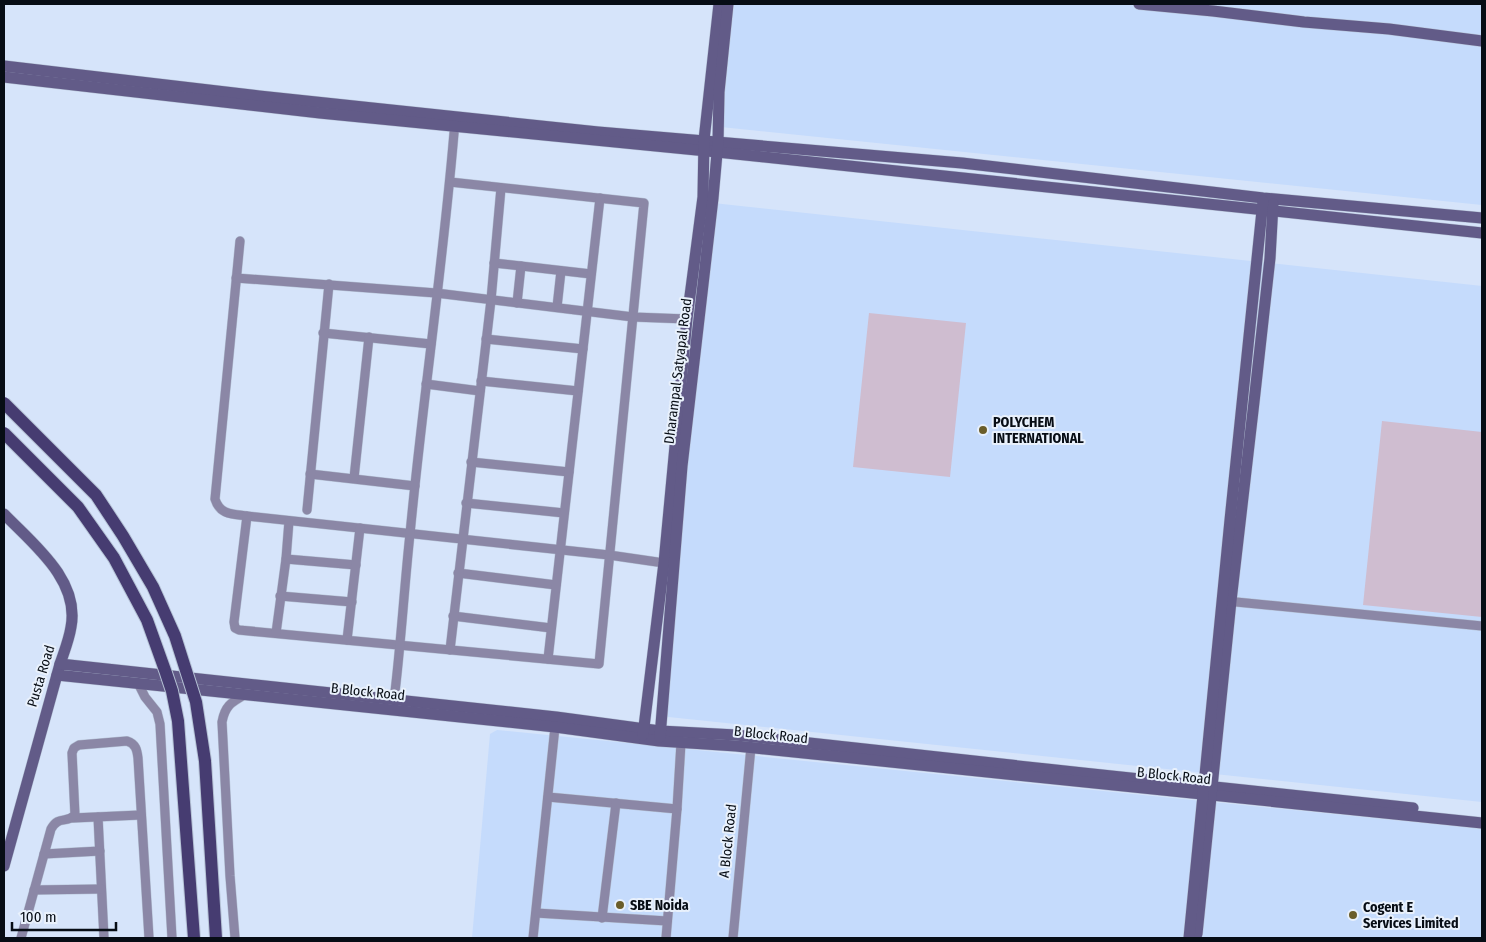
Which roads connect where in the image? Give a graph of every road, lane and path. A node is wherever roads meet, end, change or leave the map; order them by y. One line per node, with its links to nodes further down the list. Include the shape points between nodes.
1 (720, 4): 9 (street, Dharampal Satyapal Road)
2 (728, 4): 10 (street, Dharampal Satyapal Road)
3 (1139, 4): 4 (street)
4 (1213, 7): 5 (street, via 1304,22)
5 (1482, 41)
6 (4, 66): 8 (street)
7 (4, 77): 8 (street, via 320,113)
8 (455, 121): 9 (street, via 598,132); 11 (street)
9 (704, 146): 10 (street); 30 (street, Dharampal Satyapal Road, via 703,197)
10 (717, 147): 14 (street, via 962,163); 80 (street, Dharampal Satyapal Road, via 682,466)
11 (450, 182): 12 (street); 24 (street)
12 (501, 188): 13 (street); 18 (street)
13 (600, 198): 21 (street); 29 (street, via 644,204)
14 (1268, 204): 15 (street); 16 (street); 64 (street, via 1270,258)
15 (1482, 218)
16 (1482, 233)
17 (240, 241): 22 (street)
18 (494, 263): 19 (street); 25 (street)
19 (520, 266): 20 (street); 26 (street)
20 (561, 271): 21 (street); 27 (street)
21 (591, 274): 28 (street)
22 (236, 278): 23 (street); 51 (street, via 215,499 223,512)
23 (328, 284): 24 (street); 31 (street)
24 (436, 293): 25 (street); 34 (street)
25 (490, 300): 26 (street); 33 (street)
26 (517, 303): 27 (street)
27 (557, 307): 28 (street)
28 (587, 310): 29 (street); 35 (street)
29 (633, 317): 30 (street); 57 (street)
30 (687, 319): 59 (street, Dharampal Satyapal Road)
31 (323, 333): 32 (street); 44 (street)
32 (369, 337): 34 (street); 45 (street)
33 (486, 339): 35 (street); 36 (street)
34 (431, 344): 37 (street)
35 (582, 349): 39 (street)
36 (481, 381): 38 (street); 39 (street)
37 (426, 384): 38 (street); 46 (street)
38 (480, 391): 42 (street)
39 (578, 391): 43 (street)
40 (4, 403): 105 (main road, bridge, via 96,495 153,587 175,636 196,702 205,761)
41 (4, 433): 104 (main road, bridge, via 78,507 114,558 147,620 166,672 178,721)
42 (471, 462): 43 (street); 47 (street)
43 (569, 472): 49 (street)
44 (310, 474): 45 (street); 48 (street)
45 (354, 478): 46 (street)
46 (415, 486): 54 (street)
47 (466, 503): 49 (street); 55 (street)
48 (307, 510)
49 (564, 513): 56 (street)
50 (4, 514): 74 (street, Pusta Road, via 50,562 69,594 72,626)
51 (247, 516): 52 (street); 69 (street, via 234,625 239,630)
52 (289, 521): 53 (street); 58 (street)
53 (360, 528): 54 (street); 60 (street)
54 (410, 534): 55 (street); 71 (street)
55 (462, 540): 56 (street); 61 (street)
56 (560, 550): 57 (street); 62 (street)
57 (609, 555): 59 (street); 73 (street, via 598,664)
58 (286, 559): 60 (street); 63 (street)
59 (664, 563): 79 (street, Dharampal Satyapal Road)
60 (356, 565): 65 (street)
61 (458, 573): 62 (street); 66 (street)
62 (556, 585): 68 (street)
63 (280, 596): 65 (street); 69 (street)
64 (1226, 601): 67 (street); 83 (street)
65 (352, 602): 70 (street)
66 (453, 616): 68 (street); 72 (street)
67 (1482, 626)
68 (551, 628): 73 (street)
69 (276, 633): 70 (street)
70 (347, 640): 71 (street)
71 (400, 645): 72 (street); 77 (street)
72 (450, 650): 73 (street)
73 (548, 659)
74 (58, 669): 75 (street, B Block Road); 77 (street, B Block Road); 94 (street, Pusta Road)
75 (138, 683): 76 (street, B Block Road); 103 (street, via 160,724)
76 (246, 694): 78 (street, B Block Road); 106 (street, via 229,704 222,722)
77 (394, 700): 79 (street, B Block Road, via 556,717)
78 (555, 727): 79 (street, B Block Road); 84 (street)
79 (644, 734): 80 (street, B Block Road)
80 (660, 736): 81 (street, B Block Road); 83 (street, B Block Road, via 746,736)
81 (682, 743): 82 (street, B Block Road); 86 (street)
82 (751, 747): 83 (street, B Block Road); 109 (street, A Block Road)
83 (1207, 791): 88 (street, B Block Road); 91 (street, B Block Road); 110 (street); 111 (street)
84 (548, 796): 85 (street); 97 (street)
85 (616, 803): 86 (street); 98 (street)
86 (677, 809): 99 (street)
87 (140, 815): 89 (street); 90 (street, via 136,748 127,741 74,748); 102 (street)
88 (1482, 815)
89 (98, 817): 90 (street); 92 (street)
90 (73, 818): 93 (street, via 54,824)
91 (1482, 823)
92 (100, 851): 93 (street); 95 (street)
93 (44, 854): 96 (street)
94 (4, 866)
95 (102, 889): 96 (street); 101 (street)
96 (34, 890): 100 (street)
97 (536, 913): 98 (street); 107 (street)
98 (602, 918): 99 (street)
99 (667, 921): 108 (street)
100 (21, 938)
101 (104, 938)
102 (149, 938)
103 (172, 938)
104 (194, 938)
105 (216, 938)
106 (235, 938)
107 (533, 938)
108 (666, 938)
109 (733, 938)
110 (1189, 938)
111 (1196, 938)

